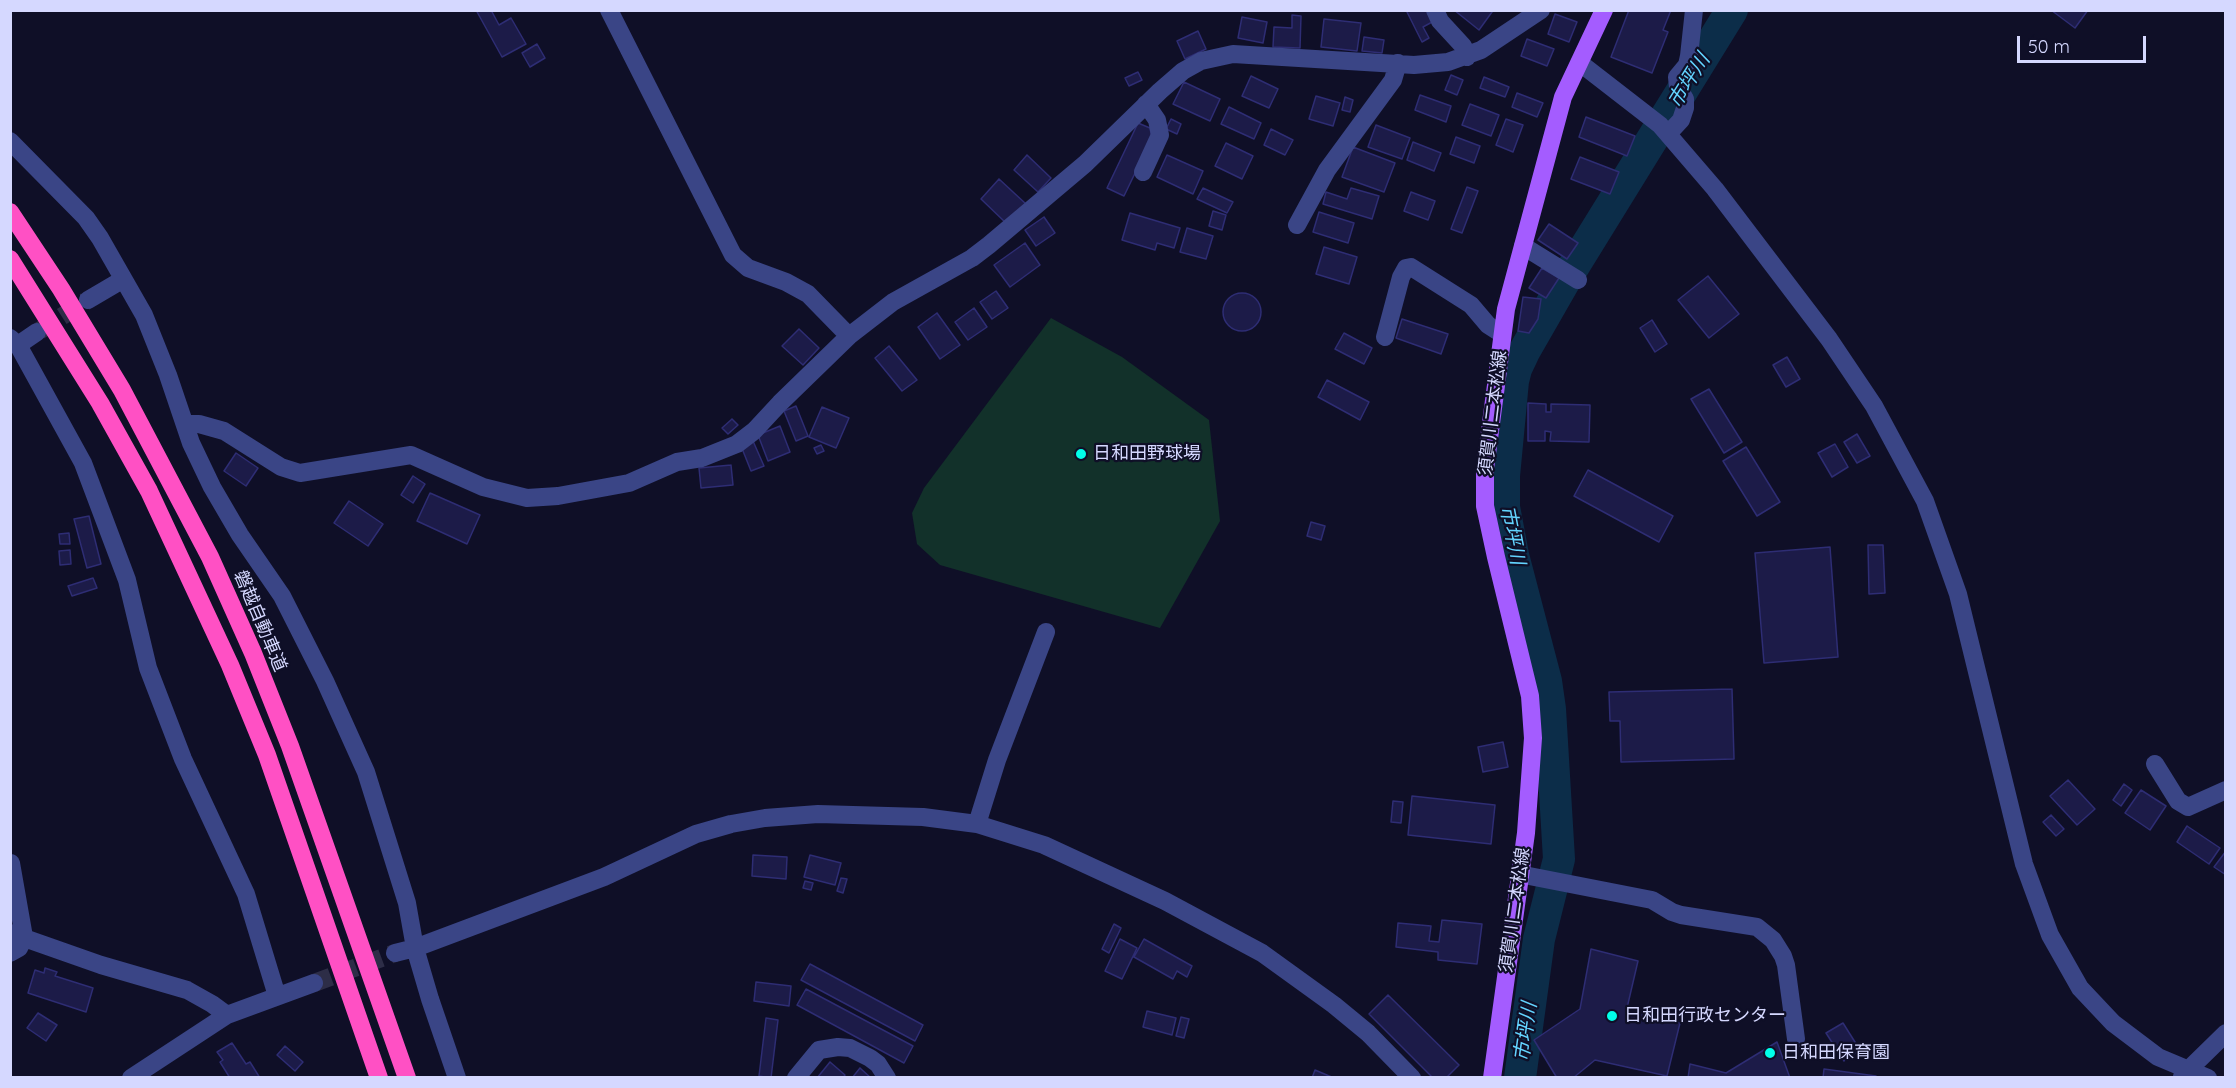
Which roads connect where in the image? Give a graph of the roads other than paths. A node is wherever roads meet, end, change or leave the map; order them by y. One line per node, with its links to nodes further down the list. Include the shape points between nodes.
1 (609, 10): 22 (street, via 733,255 748,268 808,294)
2 (1435, 10): 6 (street)
3 (1541, 10): 6 (street)
4 (1604, 10): 8 (main road, 須賀川二本松線)
5 (1694, 10): 10 (street, via 1687,65 1677,77 1685,108 1681,120)
6 (1467, 57): 7 (street, via 1435,64)
7 (1398, 63): 9 (street, via 1221,56 1183,71); 14 (street, via 1393,80 1327,170)
8 (1580, 63): 10 (street); 15 (main road, 須賀川二本松線, via 1563,97)
9 (1146, 104): 12 (street, via 1157,120 1160,135); 22 (street, via 1085,164 981,251 893,302)
10 (1668, 134): 41 (street, via 1829,339 1877,412 1925,501 1958,594 2024,864 2050,935 2080,988 2113,1023)
11 (10, 141): 17 (street, via 86,218)
12 (1143, 172)
13 (10, 212): 44 (highway, 磐越自動車道, via 122,390 210,557 290,746)
14 (1297, 225)
15 (1523, 246): 18 (street); 21 (main road, 須賀川二本松線)
16 (10, 259): 43 (highway, via 100,403 148,492 230,664 267,755)
17 (122, 280): 19 (street); 25 (street, via 144,315)
18 (1578, 280)
19 (88, 300)
20 (37, 332): 24 (street)
21 (1503, 334): 23 (street, via 1488,325 1471,305 1411,267 1401,277); 31 (main road, 須賀川二本松線, via 1484,489 1496,557 1530,696 1533,738)
22 (849, 336): 25 (street, via 737,444 702,458 677,462 629,483 558,496 527,498 483,487 411,455 300,473 281,467 224,431)
23 (1385, 337)
24 (14, 342): 37 (street, via 83,463 126,580 148,668 183,759 246,894)
25 (185, 424): 33 (street, via 212,487 282,596 366,772 407,903)
26 (1046, 633): 29 (street)
27 (2155, 764): 28 (street, via 2178,801 2188,807)
28 (2226, 790)
29 (977, 824): 33 (street, via 923,817 818,814 731,824 696,834 604,877); 48 (street, via 1044,845 1253,948 1334,1005)
30 (11, 863): 32 (street)
31 (1519, 874): 40 (street, via 1652,900 1682,915 1757,927 1773,940 1783,956); 49 (main road, 須賀川二本松線)
32 (17, 935): 34 (street, via 19,948); 38 (street, via 187,990)
33 (415, 948): 35 (street); 45 (street)
34 (10, 953)
35 (395, 953)
36 (314, 983): 37 (street)
37 (278, 996): 38 (street)
38 (227, 1015): 42 (street)
39 (2226, 1033): 41 (street)
40 (1796, 1039)
41 (2185, 1073): 50 (street)
42 (131, 1077)
43 (379, 1077)
44 (407, 1077)
45 (457, 1077)
46 (796, 1077): 47 (street, via 819,1050 838,1047 870,1058)
47 (887, 1077)
48 (1412, 1077)
49 (1492, 1077)
50 (2208, 1077)

